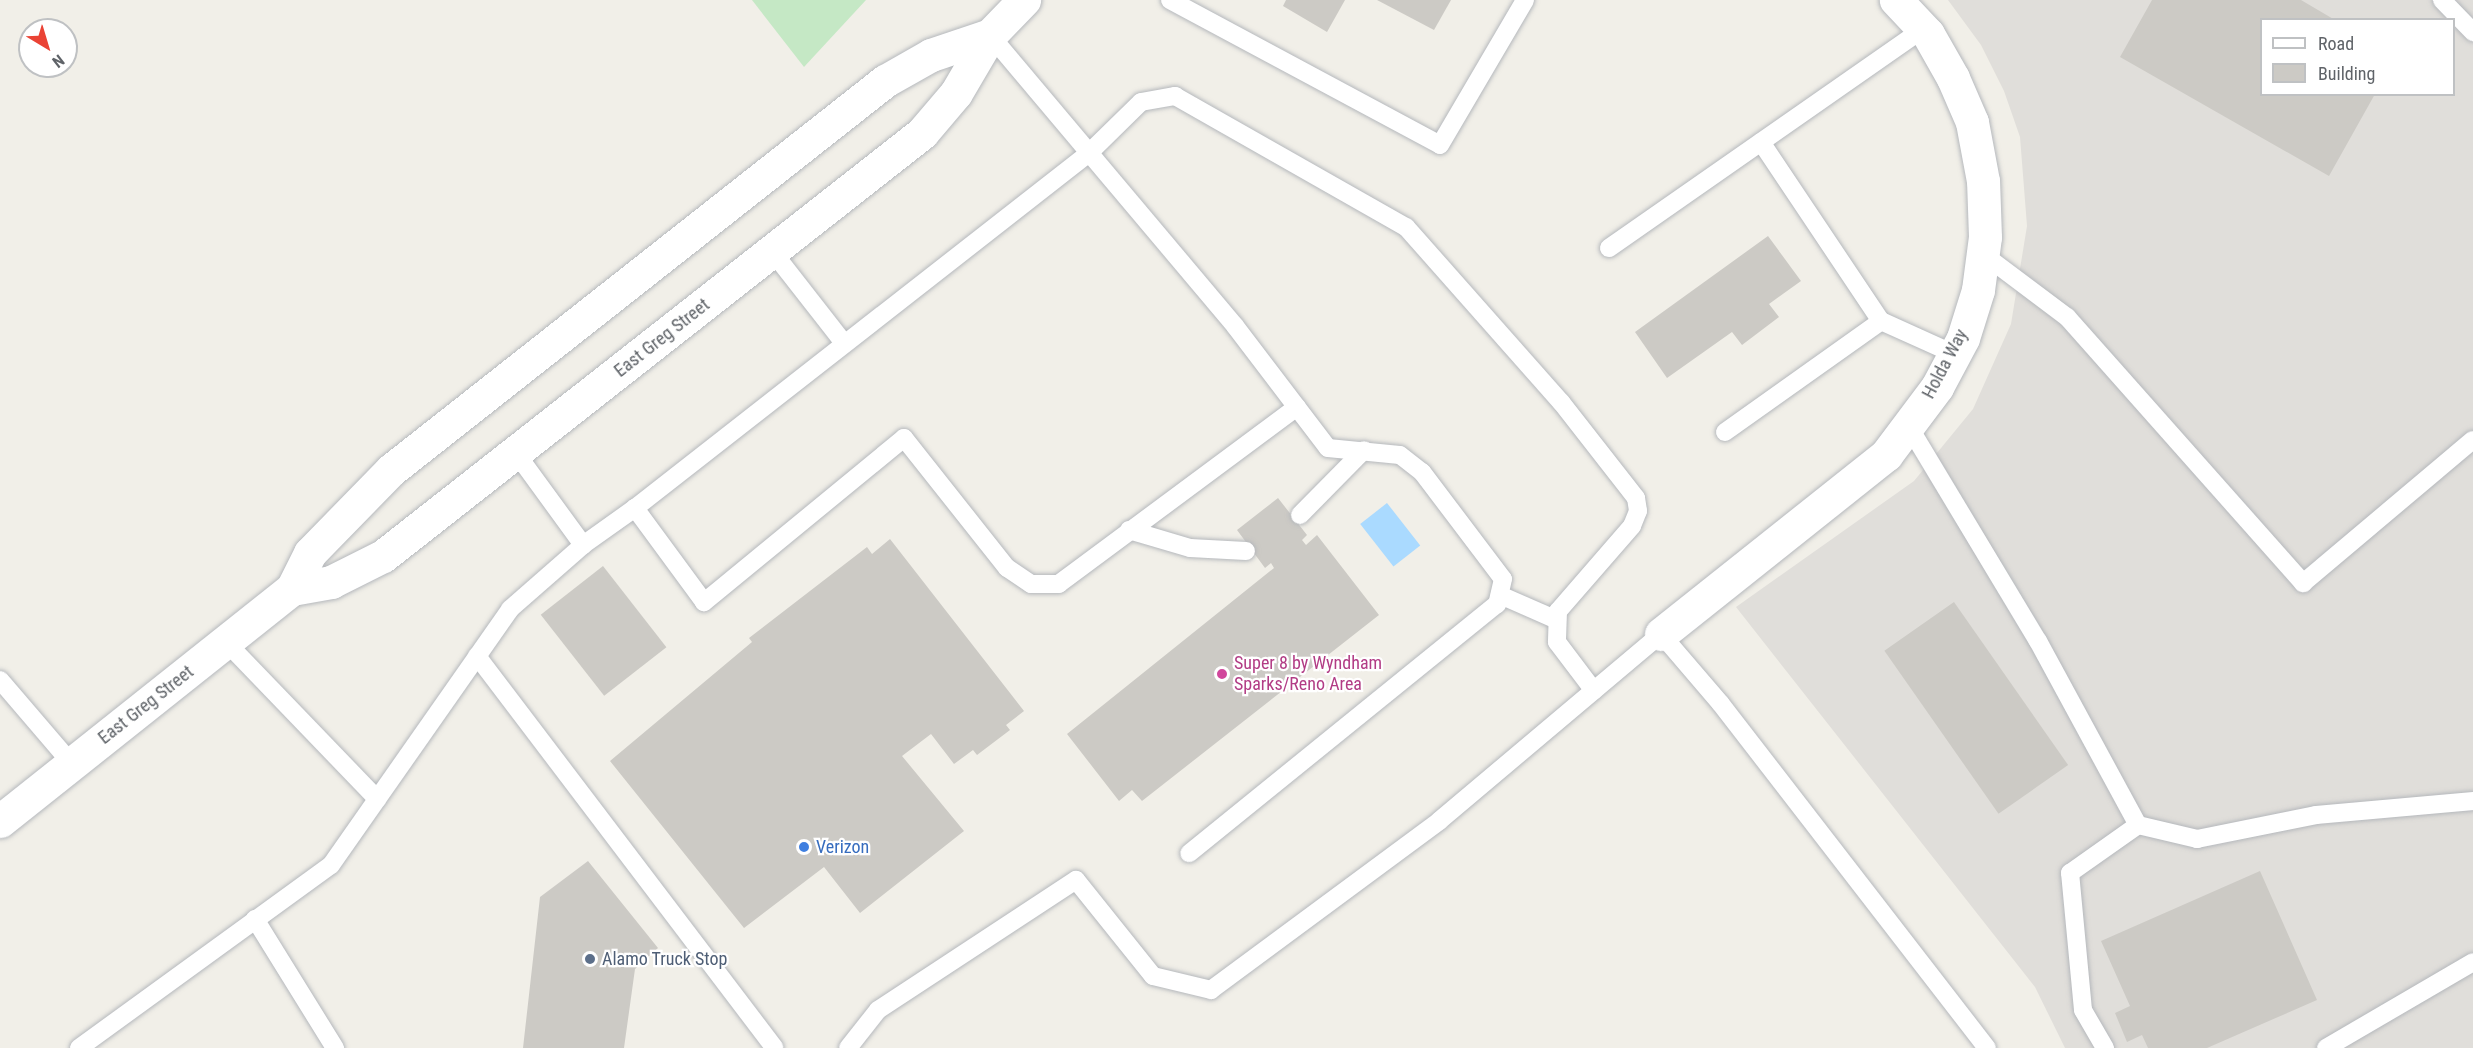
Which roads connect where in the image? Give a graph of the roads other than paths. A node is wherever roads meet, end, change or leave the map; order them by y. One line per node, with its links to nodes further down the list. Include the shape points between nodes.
1 (1024, 0): 8 (main road, East Greg Street)
2 (1170, 0): 3 (lane, via 1440,145)
3 (1525, 0)
4 (1896, 0): 6 (main road, Holda Way)
5 (2442, 0): 7 (lane)
6 (1923, 29): 9 (lane); 13 (main road, Holda Way, via 1953,78 1972,122 1983,181)
7 (2473, 32)
8 (990, 35): 10 (lane); 12 (main road, East Greg Street, via 956,93 922,133); 28 (main road, East Greg Street, via 931,55 885,81 400,463 351,507 310,553)
9 (1761, 142): 11 (lane); 14 (lane)
10 (1089, 153): 15 (lane); 17 (lane); 30 (lane, via 1141,102 1175,96 1406,227 1561,402 1636,498 1638,511 1632,526 1558,611)
11 (1609, 248)
12 (772, 251): 15 (lane); 22 (main road, East Greg Street)
13 (1983, 254): 16 (main road, Holda Way, via 1978,290); 20 (lane, via 2067,316 2303,583)
14 (1881, 321): 16 (lane); 19 (lane)
15 (844, 343): 23 (lane)
16 (1954, 354): 18 (main road, Holda Way, via 1937,387)
17 (1297, 407): 21 (lane, via 1328,448); 25 (lane)
18 (1908, 425): 31 (main road, Holda Way, via 1886,455 1835,499); 40 (lane, via 2037,641)
19 (1725, 432)
20 (2473, 440)
21 (1364, 450): 24 (lane); 29 (lane, via 1400,455 1422,472 1491,558 1503,579)
22 (516, 453): 26 (lane); 28 (main road, East Greg Street, via 383,556 331,582)
23 (635, 508): 25 (lane, via 704,602 904,438 1007,568 1031,584 1059,584); 26 (lane)
24 (1299, 515)
25 (1129, 530): 27 (lane, via 1190,548)
26 (583, 545): 33 (lane, via 510,609)
27 (1246, 551)
28 (292, 589): 32 (main road, East Greg Street)
29 (1500, 595): 30 (lane); 41 (lane, via 1497,604)
30 (1557, 620): 35 (lane, via 1557,642)
31 (1660, 634): 35 (lane); 48 (lane, via 1721,704)
32 (226, 642): 36 (main road, East Greg Street); 37 (lane)
33 (477, 656): 37 (lane); 46 (lane)
34 (0, 680): 36 (lane)
35 (1594, 692): 47 (lane, via 1439,821 1211,990 1153,976 1076,880 878,1010)
36 (72, 764): 39 (main road, East Greg Street)
37 (377, 799): 42 (lane, via 331,865)
38 (2473, 801): 40 (lane, via 2316,815 2198,839)
39 (0, 821)
40 (2138, 825): 49 (lane, via 2070,873 2083,1010)
41 (1189, 853)
42 (255, 920): 44 (lane); 45 (lane)
43 (2473, 962): 50 (lane)
44 (79, 1048)
45 (334, 1048)
46 (775, 1048)
47 (848, 1048)
48 (1987, 1048)
49 (2104, 1048)
50 (2326, 1048)

